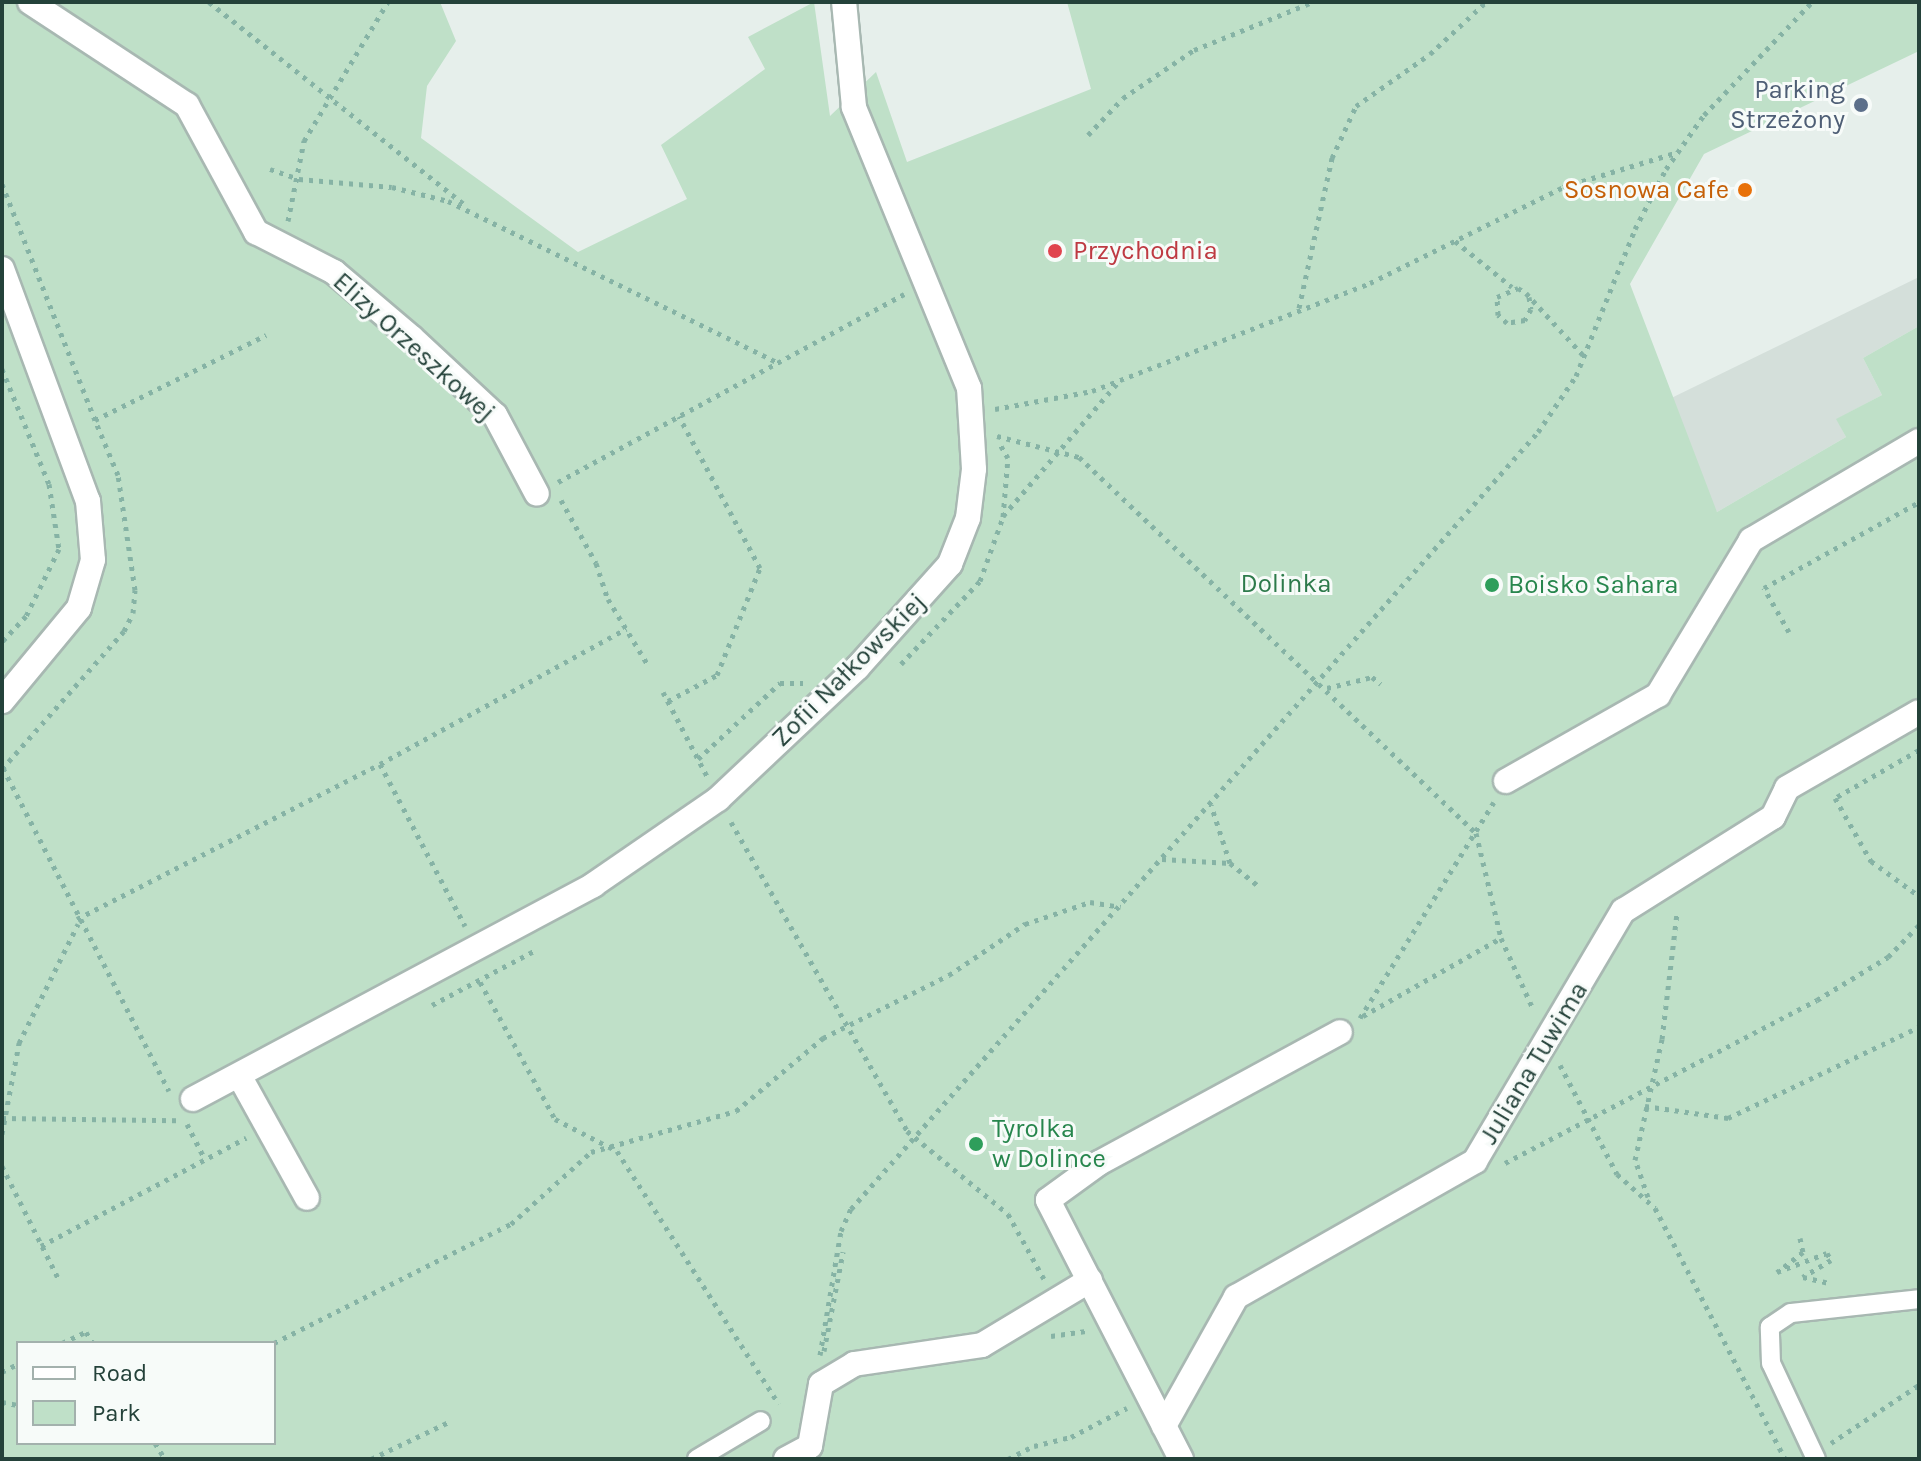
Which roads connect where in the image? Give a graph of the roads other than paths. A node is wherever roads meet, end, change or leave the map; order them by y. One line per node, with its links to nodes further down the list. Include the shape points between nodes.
1 (30, 2): 5 (street, Elizy Orzeszkowej, via 187,105 256,232 334,272 495,415)
2 (844, 2): 10 (street, Zofii Nałkowskiej, via 854,107 969,388 974,469 968,518 950,564 916,605 718,799 593,885)
3 (2, 269): 6 (street, via 72,454 92,525 93,560 79,608)
4 (1919, 441): 8 (street, via 1751,540 1658,695)
5 (537, 494)
6 (2, 701)
7 (1919, 712): 16 (street, Juliana Tuwima, via 1787,788 1773,817 1623,911 1475,1161 1236,1297)
8 (1506, 781)
9 (1340, 1032): 13 (street, via 1099,1163 1048,1200)
10 (240, 1077): 11 (street, Zofii Nałkowskiej); 12 (street)
11 (184, 1108)
12 (307, 1198)
13 (1090, 1280): 16 (street); 19 (street, via 982,1345 854,1364 821,1384 810,1446)
14 (1919, 1299): 17 (lane, via 1791,1313 1768,1332 1771,1363)
15 (761, 1421): 18 (lane)
16 (1164, 1426): 20 (street)
17 (1815, 1457)
18 (697, 1459)
19 (786, 1459)
20 (1181, 1459)

